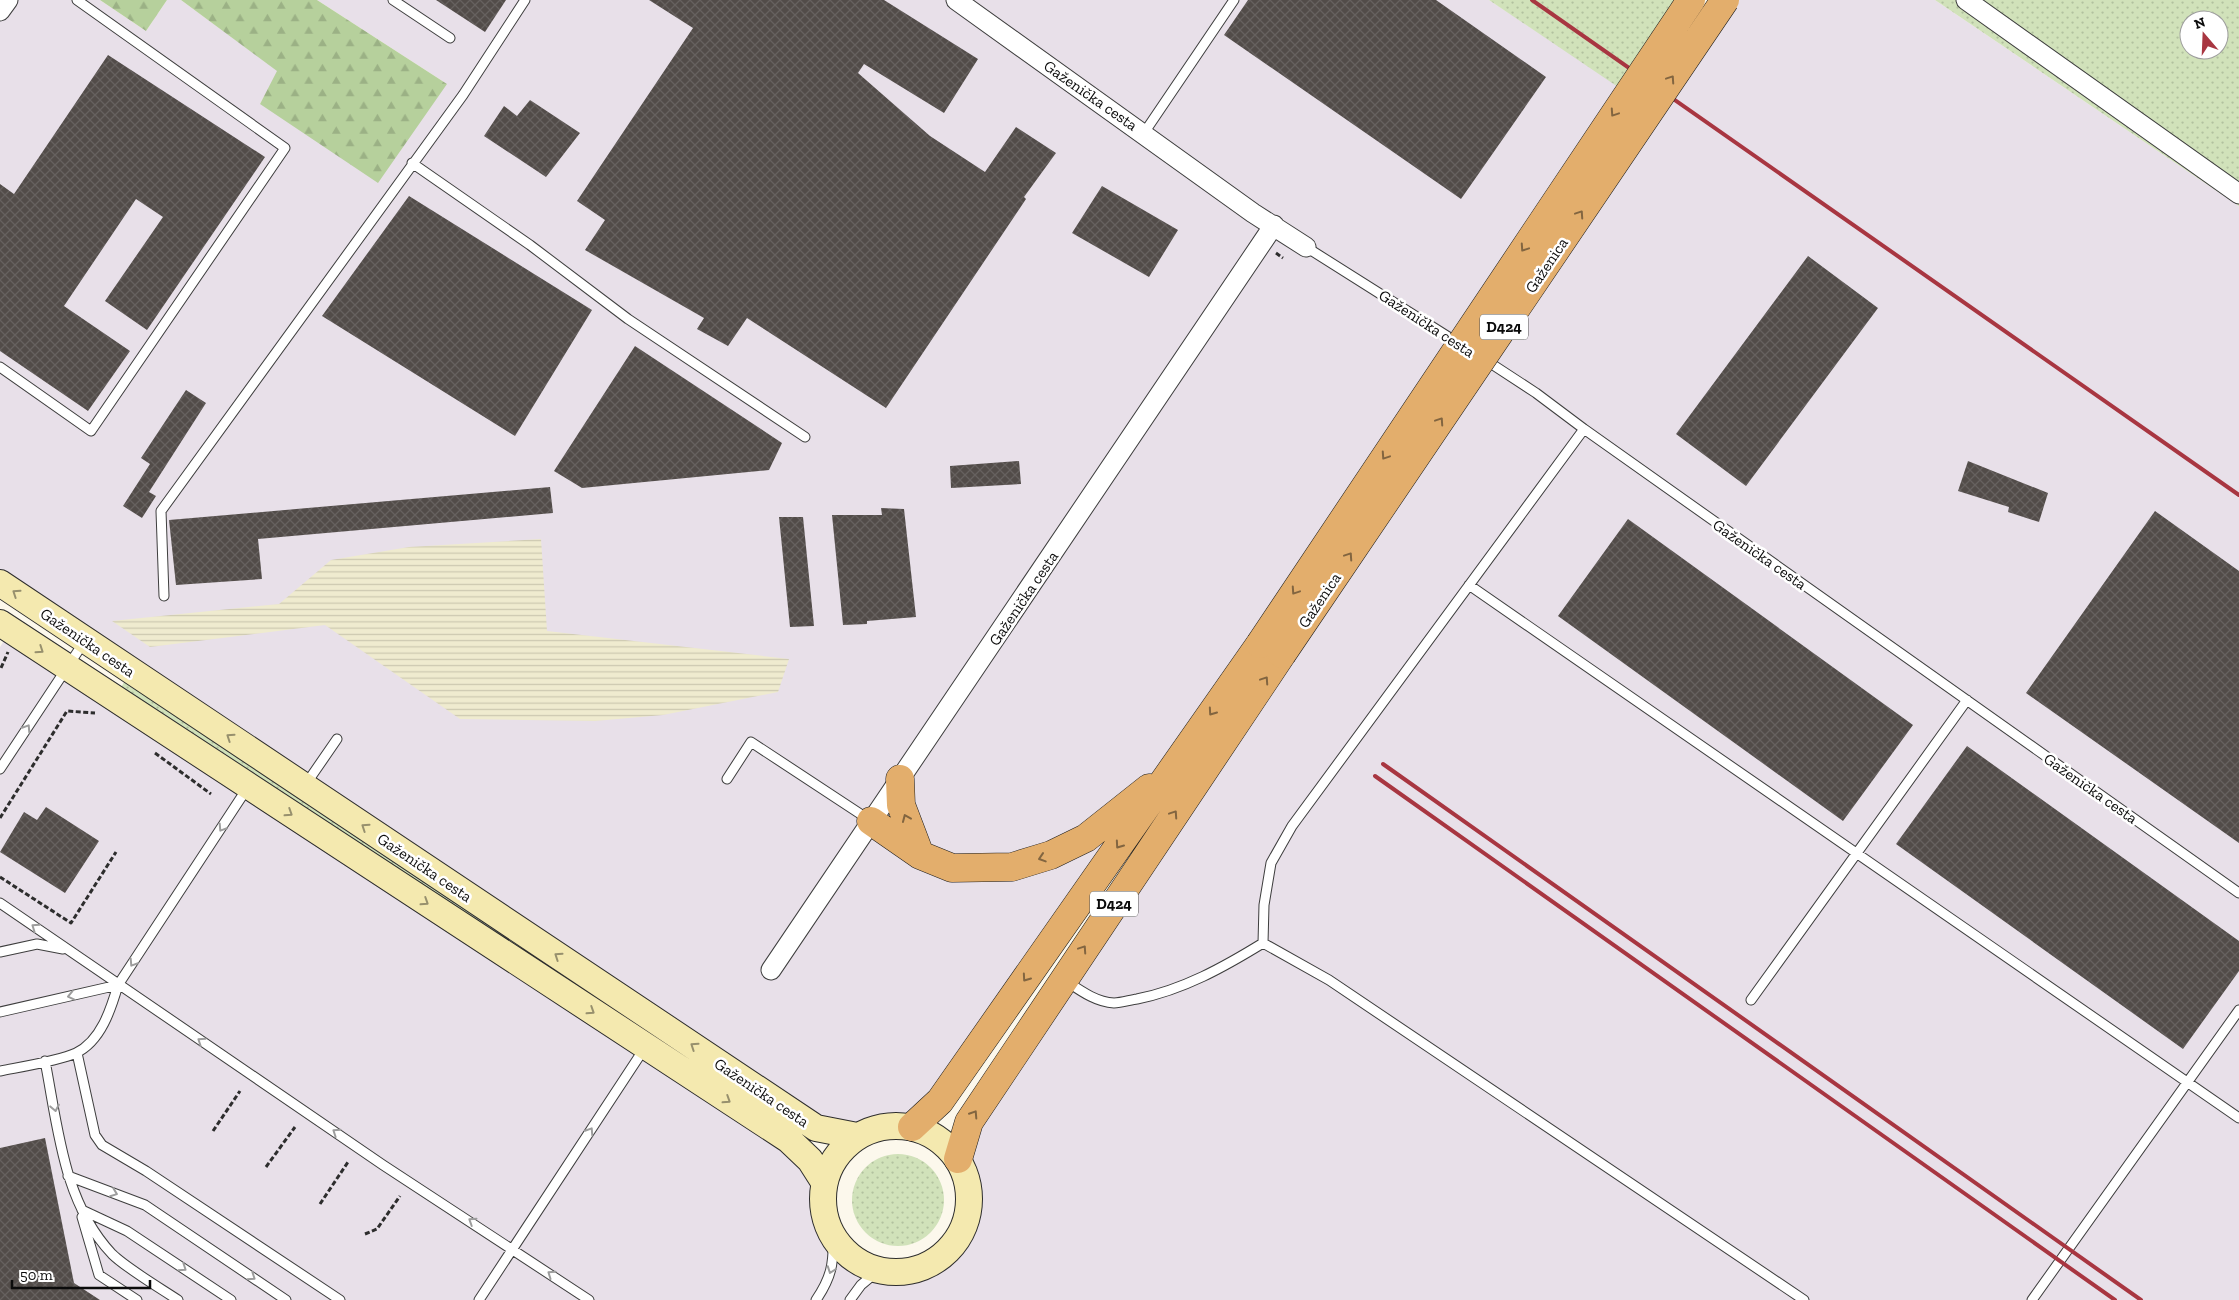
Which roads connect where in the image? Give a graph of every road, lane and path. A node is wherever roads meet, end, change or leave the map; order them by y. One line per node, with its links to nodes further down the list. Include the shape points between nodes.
1 (7, 0): 10 (street)
2 (77, 0): 19 (lane, via 285,148 91,431)
3 (393, 0): 11 (lane)
4 (525, 0): 13 (lane, via 464,95)
5 (956, 0): 12 (street, Gaženička cesta)
6 (1234, 0): 12 (lane)
7 (1691, 0): 28 (highway, Gaženica / D424, one-way to 28, bridge)
8 (1725, 0): 28 (highway, Gaženica / D424, one-way to 8, bridge)
9 (1966, 0): 14 (street)
10 (0, 11)
11 (450, 38)
12 (1144, 133): 15 (street, Gaženička cesta)
13 (412, 163): 21 (lane, via 530,244 628,319); 24 (lane, via 161,511)
14 (2239, 194)
15 (1274, 225): 16 (street, Gaženička cesta); 38 (street, Gaženička cesta)
16 (1306, 247): 17 (lane, Gaženička cesta)
17 (1470, 350)
18 (1478, 356): 20 (lane, Gaženička cesta)
19 (0, 367)
20 (1584, 429): 23 (lane); 31 (lane, Gaženička cesta)
21 (805, 437)
22 (0, 583): 26 (main road, Gaženička cesta, one-way to 22)
23 (1469, 585): 45 (lane); 50 (lane, via 1292,826 1271,863 1264,905)
24 (164, 596)
25 (0, 623): 29 (main road, Gaženička cesta, one-way to 29)
26 (85, 640): 29 (lane); 39 (main road, Gaženička cesta, one-way to 26)
27 (10, 649): 30 (path)
28 (1271, 649): 36 (highway, D424, one-way to 36); 54 (highway, D424, one-way to 28)
29 (66, 667): 35 (lane, one-way to 29); 40 (main road, Gaženička cesta)
30 (0, 668)
31 (1967, 700): 45 (lane); 48 (lane, Gaženička cesta)
32 (99, 713): 42 (path, via 67,711)
33 (336, 739): 39 (lane)
34 (147, 748): 41 (path)
35 (0, 769)
36 (1172, 769): 46 (highway, one-way to 46, via 1086,838 1051,855 1012,868 979,869 952,868); 67 (highway, D424, one-way to 67, via 940,1101)
37 (727, 779): 43 (lane, via 751,742)
38 (900, 779): 43 (street, Gaženička cesta); 46 (highway, one-way to 38, via 901,805)
39 (305, 786): 69 (main road, Gaženička cesta, one-way to 39, via 816,1128)
40 (249, 787): 55 (lane, one-way to 55); 59 (main road, Gaženička cesta, one-way to 59)
41 (211, 794)
42 (0, 818)
43 (872, 821): 46 (highway); 53 (street, Gaženička cesta)
44 (116, 852): 47 (path, via 71,923)
45 (1856, 852): 56 (lane); 63 (lane)
46 (920, 854)
47 (0, 877)
48 (2239, 892)
49 (0, 903): 51 (lane, one-way to 49)
50 (1263, 943): 54 (lane, via 1232,963 1192,982 1152,996 1115,1003 1090,997); 91 (lane, via 1329,980)
51 (69, 950): 52 (lane, via 37,944); 55 (lane)
52 (0, 952)
53 (771, 970)
54 (1063, 979): 70 (highway, D424, one-way to 54, via 970,1122)
55 (118, 985): 58 (lane, one-way to 58); 60 (lane, via 110,1014 94,1038); 80 (lane, one-way to 55, via 383,1165)
56 (1751, 1000)
57 (2239, 1010): 63 (lane)
58 (0, 1012)
59 (646, 1047): 74 (main road, Gaženička cesta, one-way to 74, via 789,1140 810,1160); 80 (lane, one-way to 59)
60 (77, 1053): 61 (lane); 86 (lane, via 95,1135 102,1145)
61 (45, 1061): 62 (lane); 73 (lane, one-way to 73)
62 (0, 1071)
63 (2188, 1082): 65 (lane); 92 (lane)
64 (240, 1092): 68 (path)
65 (2239, 1118)
66 (294, 1127): 72 (path)
67 (912, 1127): 69 (main road, via 874,1128); 70 (main road, via 938,1139)
68 (213, 1131)
69 (857, 1136): 74 (main road, via 831,1164)
70 (958, 1160): 81 (main road, via 966,1179 969,1200 955,1241 922,1267)
71 (348, 1162): 76 (path)
72 (266, 1167)
73 (68, 1176): 77 (lane); 85 (lane, one-way to 85, via 145,1205)
74 (824, 1182): 79 (main road, via 823,1211)
75 (400, 1196): 78 (path, via 376,1229)
76 (320, 1204)
77 (80, 1209): 82 (lane, via 99,1275); 83 (lane, via 112,1254); 84 (lane, one-way to 84, via 127,1231)
78 (366, 1234)
79 (833, 1237): 81 (main road, via 853,1258); 89 (lane, one-way to 89, via 834,1262 826,1286)
80 (513, 1248): 87 (lane); 88 (lane, one-way to 80)
81 (879, 1270): 90 (lane, via 861,1285)
82 (137, 1300)
83 (178, 1300)
84 (231, 1300)
85 (286, 1300)
86 (340, 1300)
87 (479, 1300)
88 (589, 1300)
89 (816, 1300)
90 (850, 1300)
91 (1804, 1300)
92 (2032, 1300)

